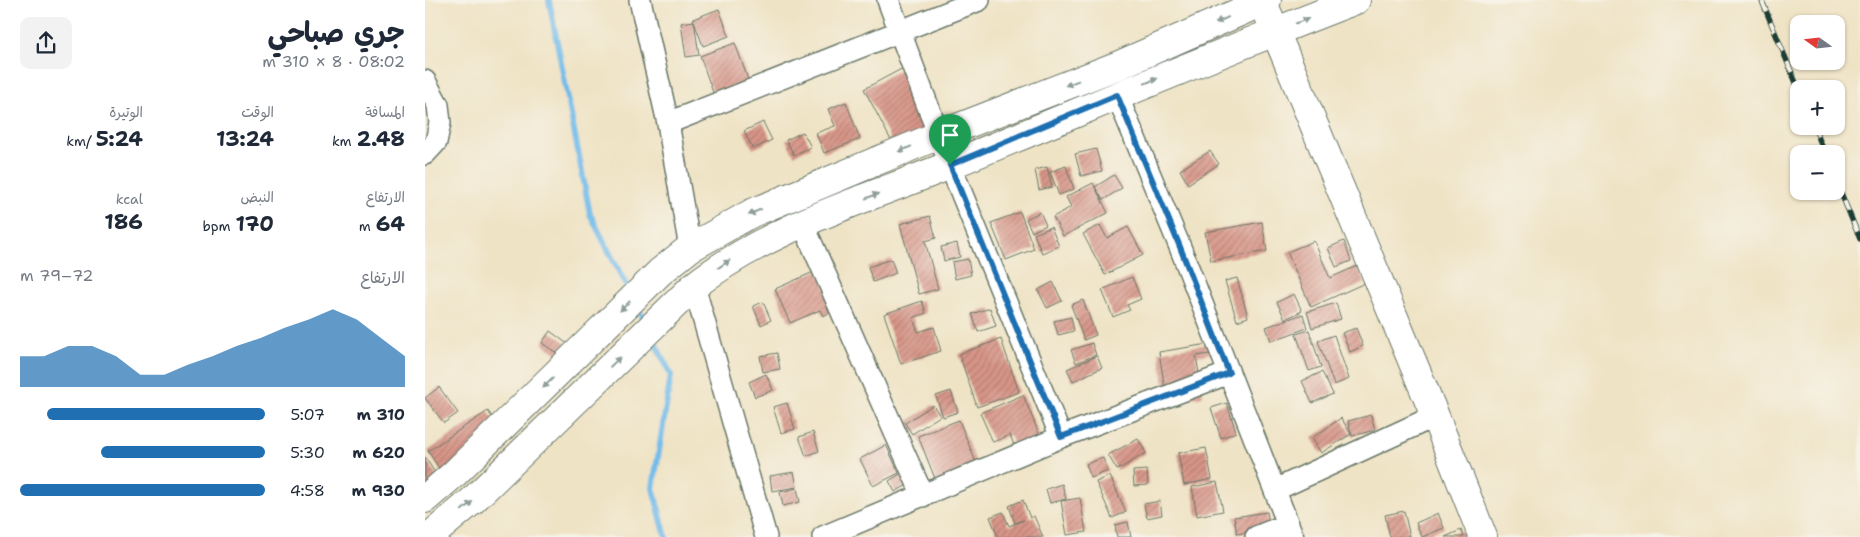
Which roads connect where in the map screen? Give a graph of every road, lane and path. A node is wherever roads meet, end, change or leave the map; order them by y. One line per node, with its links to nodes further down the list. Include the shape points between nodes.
1 (640, 0): 10 (street)
2 (888, 0): 6 (street)
3 (979, 0): 6 (street)
4 (1264, 0): 7 (main road); 11 (main road, one-way to 11, via 1119,65)
5 (1356, 0): 7 (main road, one-way to 5)
6 (899, 31): 10 (street); 11 (street)
7 (1275, 31): 9 (main road, one-way to 7); 18 (main road)
8 (425, 80): 12 (street, via 438,106 439,123 436,142)
9 (1117, 95): 13 (main road); 17 (street)
10 (668, 123): 15 (street)
11 (939, 135): 13 (street); 15 (main road, one-way to 15, via 753,213)
12 (425, 154)
13 (950, 165): 14 (main road, one-way to 13); 19 (street)
14 (803, 224): 16 (main road, one-way to 14, via 760,243); 21 (street)
15 (690, 248): 22 (main road, one-way to 22, via 660,272)
16 (694, 286): 24 (main road, one-way to 16, via 472,501); 25 (street)
17 (1229, 373): 19 (street); 20 (street)
18 (1435, 416): 20 (street); 28 (main road)
19 (1061, 437): 21 (street)
20 (1275, 490): 23 (street)
21 (923, 496): 26 (street)
22 (425, 499)
23 (1290, 531): 27 (street)
24 (429, 537)
25 (766, 537)
26 (823, 537)
27 (1256, 537)
28 (1483, 537)

